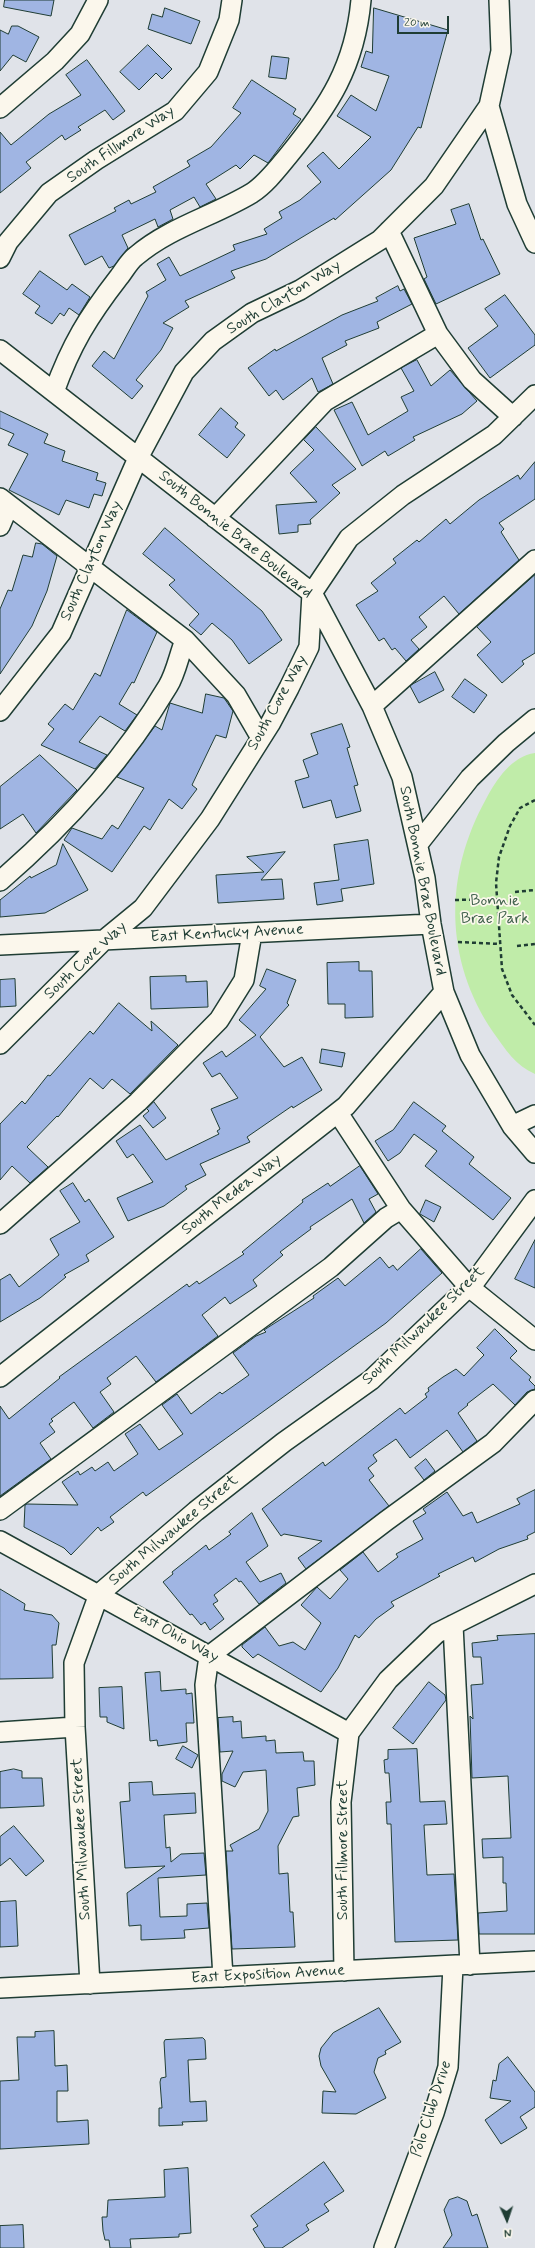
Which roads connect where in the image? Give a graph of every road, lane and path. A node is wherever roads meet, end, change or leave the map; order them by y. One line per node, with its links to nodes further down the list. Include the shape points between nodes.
1 (98, 0): 6 (street, via 80,34 55,61)
2 (232, 0): 9 (street, South Fillmore Way, via 229,20 208,72 175,111 96,160 50,193 8,242)
3 (361, 0): 12 (street, via 353,46 334,93 314,124 254,192 168,232 134,257 95,307 68,355)
4 (499, 0): 5 (street, South Clayton Way, via 501,51)
5 (489, 106): 7 (street, South Clayton Way, via 434,186); 8 (street, via 517,204)
6 (0, 108)
7 (388, 231): 10 (street); 15 (street, South Clayton Way, via 380,240 300,290 252,313 213,341 184,372)
8 (535, 244)
9 (0, 258)
10 (438, 334): 14 (street, via 472,380); 17 (street, via 325,401)
11 (0, 350): 12 (street, South Bonnie Brae Boulevard)
12 (54, 392): 15 (street, South Bonnie Brae Boulevard)
13 (535, 395): 14 (street, South Cove Way)
14 (513, 417): 21 (street, South Cove Way, via 494,435 403,495 348,538)
15 (138, 458): 17 (street, South Bonnie Brae Boulevard); 20 (street, South Clayton Way)
16 (5, 501): 18 (street); 20 (street)
17 (215, 518): 21 (street, South Bonnie Brae Boulevard)
18 (0, 526)
19 (535, 560): 23 (street)
20 (90, 567): 22 (street); 24 (street, South Clayton Way, via 61,633)
21 (312, 594): 23 (street, South Bonnie Brae Boulevard); 26 (street, South Cove Way, via 309,647)
22 (185, 640): 26 (street, via 236,695); 29 (street, via 168,685 118,760 63,823)
23 (372, 706): 28 (street, South Bonnie Brae Boulevard, via 402,776)
24 (0, 711)
25 (535, 719): 28 (street, via 470,778)
26 (261, 738): 36 (street, South Cove Way, via 210,820 144,908)
27 (535, 800): 32 (path, via 520,808 510,826 499,857)
28 (418, 844): 34 (street, South Bonnie Brae Boulevard)
29 (0, 881)
30 (535, 890): 31 (path)
31 (515, 892)
32 (497, 899): 33 (path); 38 (path)
33 (455, 900)
34 (431, 924): 35 (street, East Kentucky Avenue); 42 (street, South Bonnie Brae Boulevard)
35 (252, 933): 36 (street, East Kentucky Avenue); 51 (street, via 244,980 219,1020 138,1102)
36 (104, 940): 40 (street, East Kentucky Avenue); 44 (street, South Cove Way)
37 (458, 942): 38 (path)
38 (500, 944): 43 (path, via 502,969 512,995)
39 (535, 944): 41 (path)
40 (0, 945)
41 (516, 946)
42 (444, 992): 45 (street, South Medea Way, via 346,1106); 47 (street, South Bonnie Brae Boulevard, via 470,1055)
43 (535, 1025)
44 (0, 1044)
45 (338, 1112): 50 (street); 54 (street, South Medea Way)
46 (535, 1115): 47 (street)
47 (512, 1126): 48 (street, South Bonnie Brae Boulevard)
48 (535, 1153)
49 (535, 1200): 52 (street, South Milwaukee Street)
50 (401, 1209): 52 (street); 56 (street, via 386,1218 331,1267)
51 (0, 1224)
52 (468, 1287): 53 (street); 59 (street, South Milwaukee Street, via 371,1380 284,1442 215,1496)
53 (535, 1340)
54 (0, 1377)
55 (535, 1400): 61 (street, via 492,1443)
56 (0, 1510)
57 (0, 1540): 59 (street, East Ohio Way)
58 (535, 1584): 60 (street, South Fillmore Street)
59 (99, 1594): 61 (street, East Ohio Way); 62 (street, South Milwaukee Street, via 74,1663)
60 (453, 1626): 64 (street, South Fillmore Street, via 437,1634 388,1680); 66 (street, Polo Club Drive)
61 (209, 1656): 64 (street, East Ohio Way); 68 (street, via 205,1684)
62 (75, 1727): 63 (street); 69 (street, South Milwaukee Street)
63 (0, 1732)
64 (349, 1733): 67 (street, South Fillmore Street, via 341,1802)
65 (535, 1961): 66 (street, East Exposition Avenue)
66 (461, 1965): 67 (street, East Exposition Avenue); 71 (street, Polo Club Drive, via 448,2067 434,2113)
67 (344, 1971): 68 (street, East Exposition Avenue)
68 (223, 1977): 69 (street, East Exposition Avenue)
69 (90, 1984): 70 (street, East Exposition Avenue)
70 (0, 1988)
71 (381, 2245)

